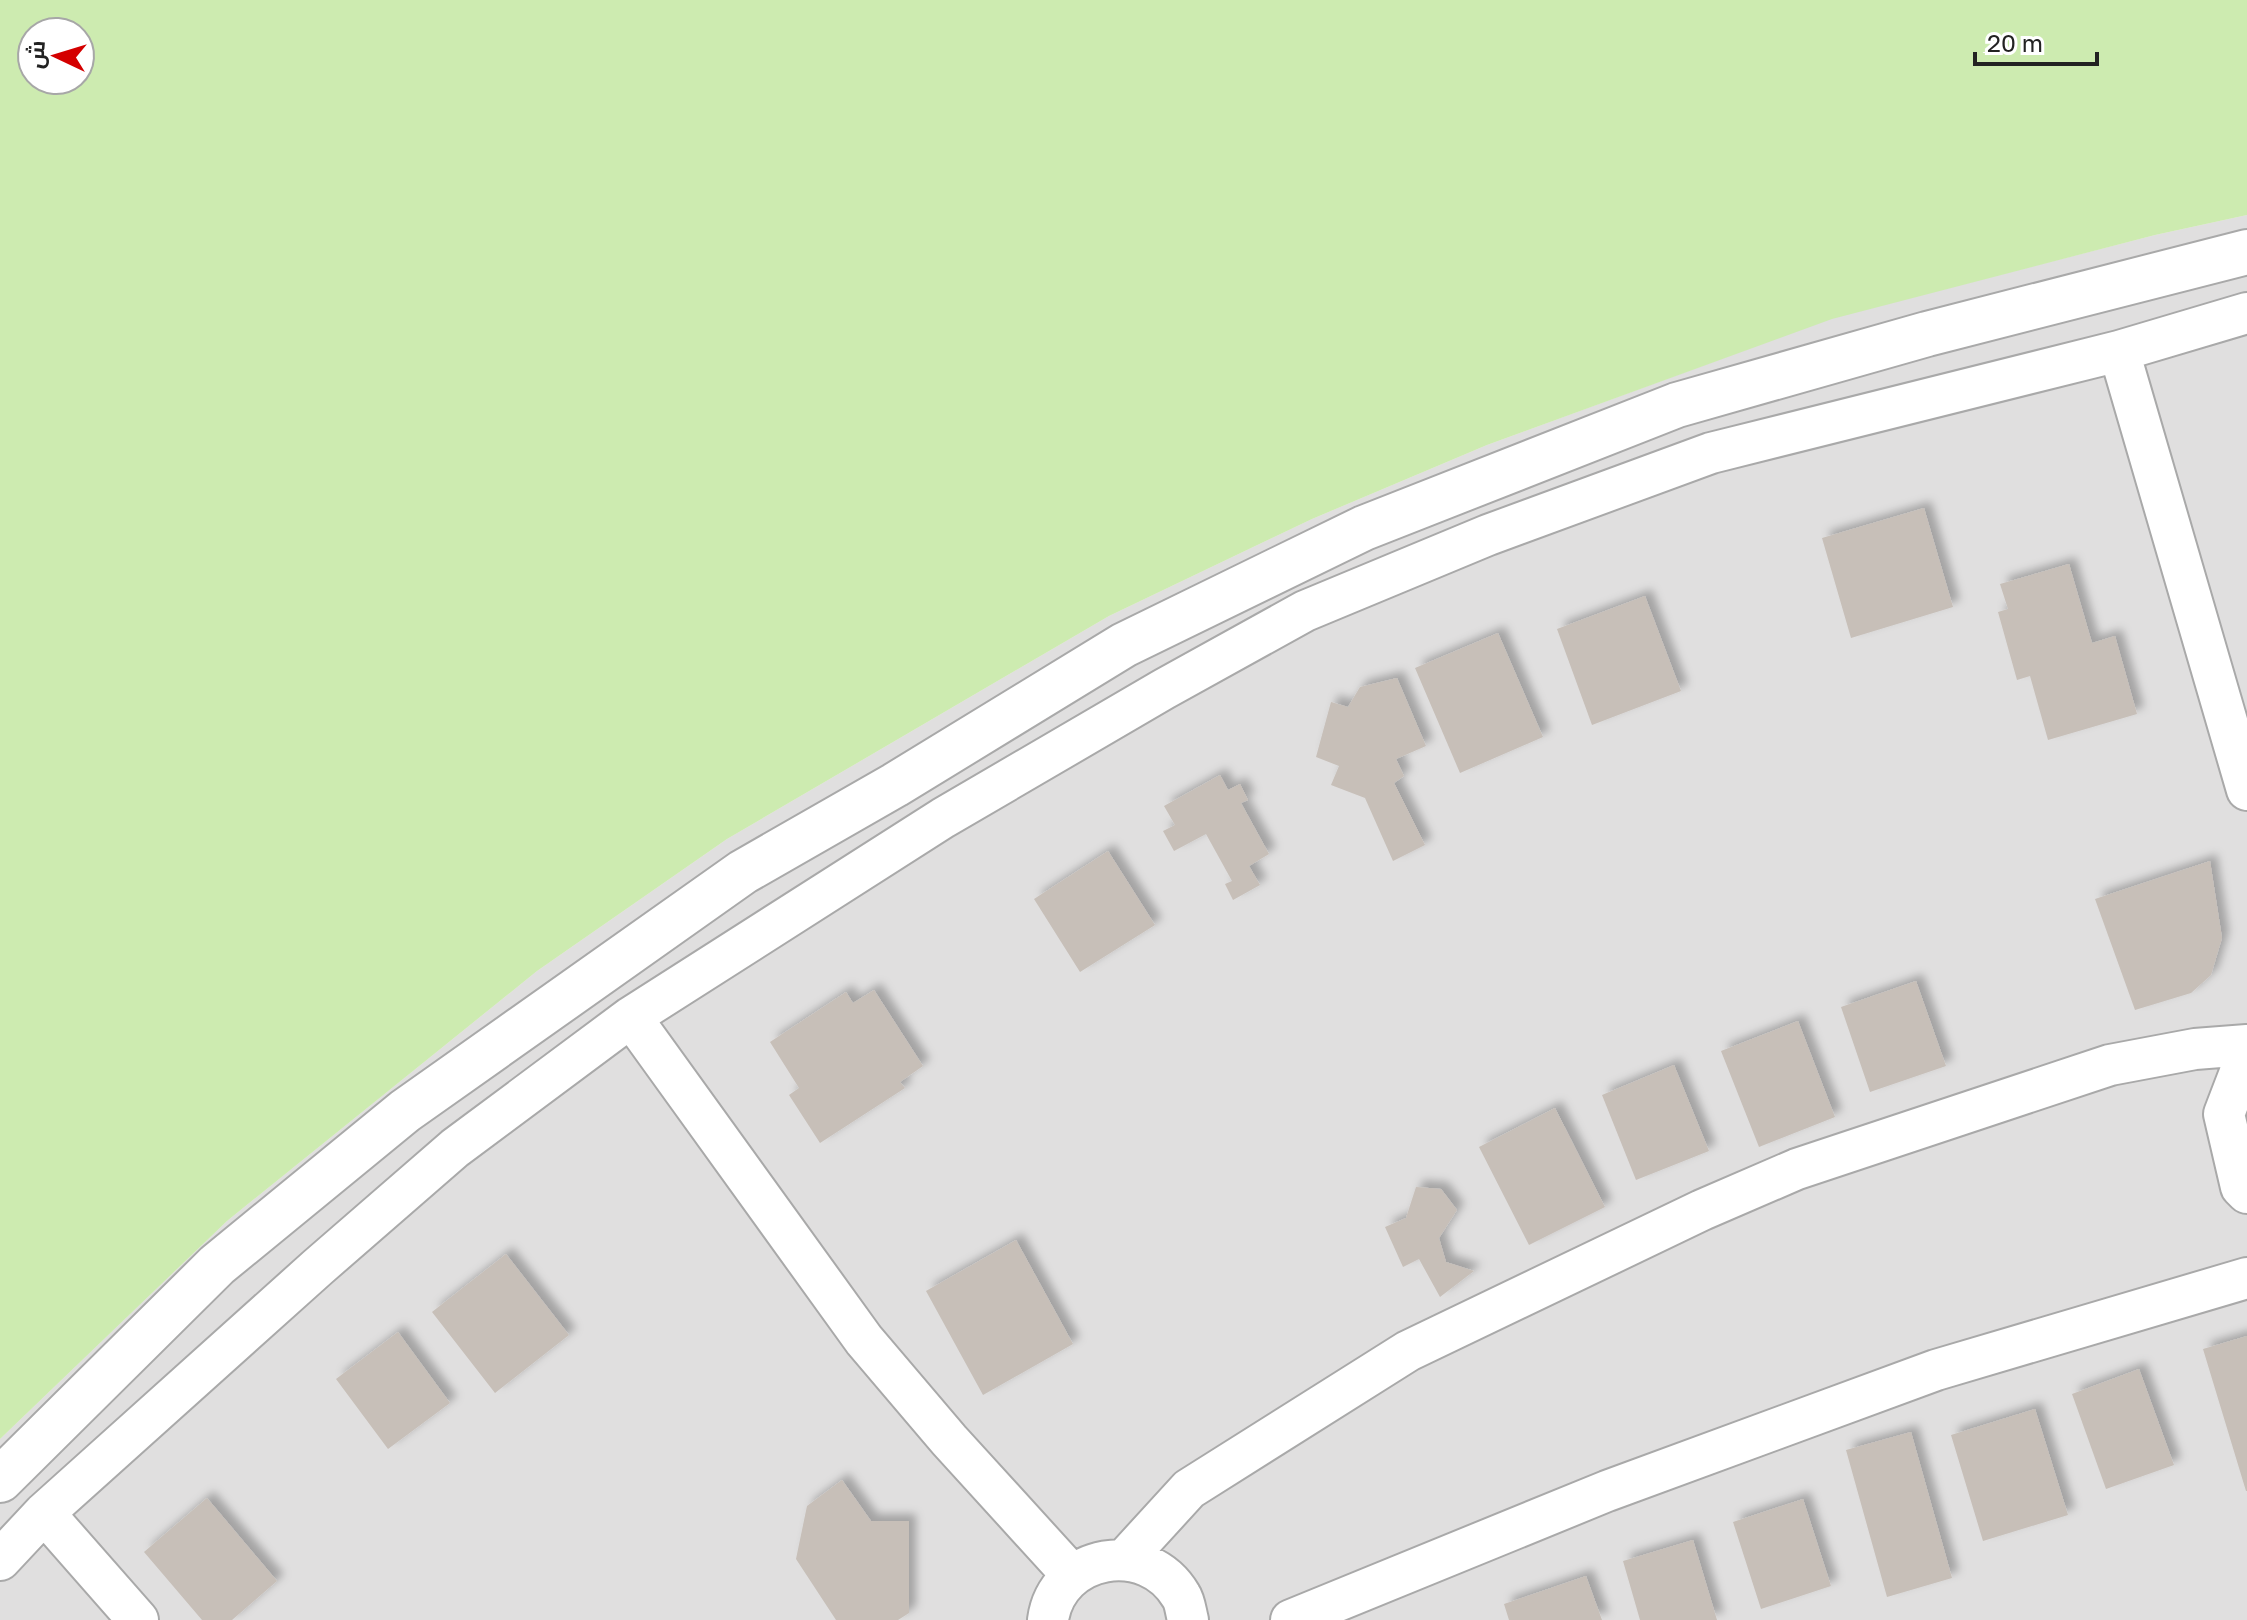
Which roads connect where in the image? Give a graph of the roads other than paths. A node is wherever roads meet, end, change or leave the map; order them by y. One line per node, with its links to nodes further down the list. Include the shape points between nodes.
1 (2247, 252): 10 (street, via 1677,405 1364,528 1124,645 743,872 405,1111 217,1265)
2 (2247, 313): 3 (street)
3 (2119, 351): 4 (street); 5 (street, via 1711,453 1488,535 1305,611 943,818)
4 (2247, 790)
5 (631, 1017): 11 (street, via 455,1148); 14 (street, via 864,1340)
6 (2247, 1045): 12 (street, via 2110,1065 1797,1169 1702,1210 1408,1351 1189,1489)
7 (2247, 1054): 8 (street, via 2224,1114 2241,1187)
8 (2247, 1193)
9 (2247, 1278): 18 (street, via 1936,1370 1607,1491)
10 (0, 1480)
11 (44, 1513): 13 (street); 15 (street)
12 (1125, 1559): 14 (street, via 1097,1562); 17 (street, via 1158,1571 1181,1596)
13 (0, 1560)
14 (1072, 1575): 16 (street, via 1050,1604)
15 (138, 1620)
16 (1048, 1620)
17 (1188, 1620)
18 (1291, 1620)

